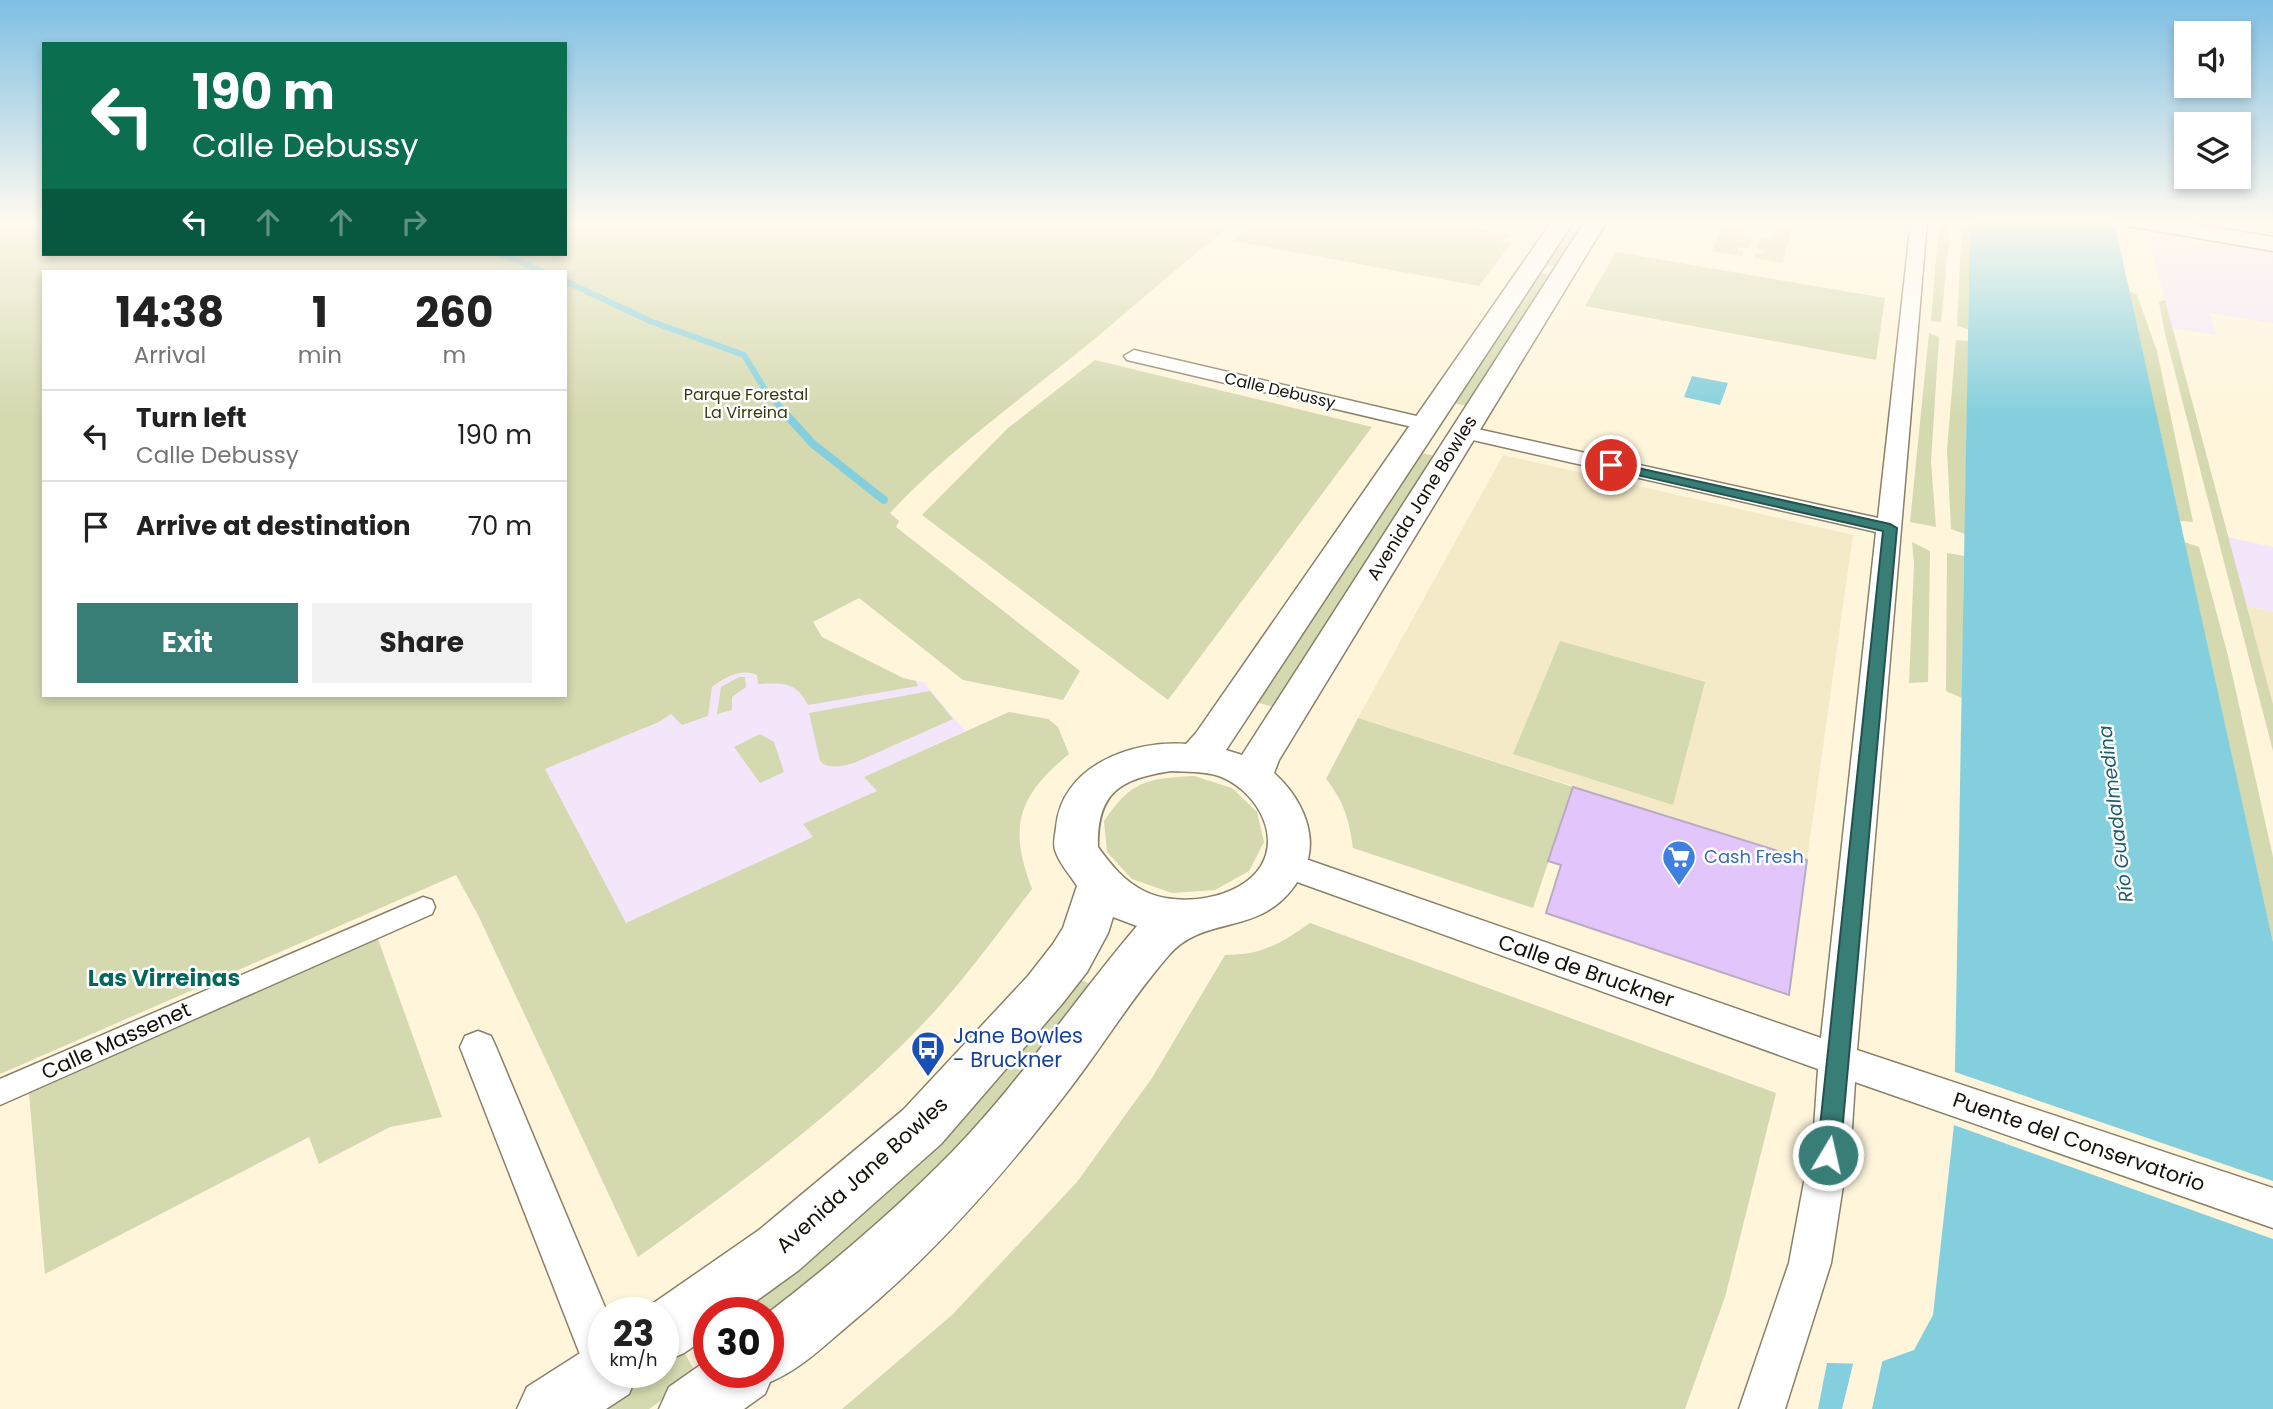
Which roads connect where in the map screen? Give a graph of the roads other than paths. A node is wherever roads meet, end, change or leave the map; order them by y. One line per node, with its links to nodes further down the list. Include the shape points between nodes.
1 (1519, 287): 5 (main road, Avenida Jane Bowles)
2 (1554, 287): 6 (main road, Avenida Jane Bowles)
3 (1913, 287): 7 (street)
4 (1134, 356): 5 (street, Calle Debussy)
5 (1426, 424): 8 (main road, Avenida Jane Bowles)
6 (1464, 432): 7 (street); 9 (main road, Avenida Jane Bowles)
7 (1890, 528): 15 (street)
8 (1196, 758): 9 (main road); 11 (main road, via 1133,764 1095,787 1079,809 1076,848)
9 (1252, 776): 10 (main road, via 1287,821)
10 (1286, 865): 13 (main road, via 1267,889 1243,905); 15 (street, Calle de Bruckner)
11 (1100, 886): 13 (main road, via 1144,910); 20 (main road, Avenida Jane Bowles, via 1085,933 1070,958 922,1127 779,1250)
12 (424, 907): 17 (street, Calle Massenet)
13 (1181, 918): 21 (main road, via 1154,939 972,1170 862,1277)
14 (478, 1047): 19 (street)
15 (1839, 1059): 16 (street, Calle de Bruckner); 26 (street, via 1833,1128 1810,1264)
16 (1885, 1076): 18 (street, Puente del Conservatorio)
17 (0, 1092)
18 (2273, 1208)
19 (588, 1319)
20 (679, 1321)
21 (784, 1339)
22 (588, 1384): 24 (main road)
23 (721, 1388): 25 (main road)
24 (549, 1409)
25 (691, 1409)
26 (1762, 1409)

